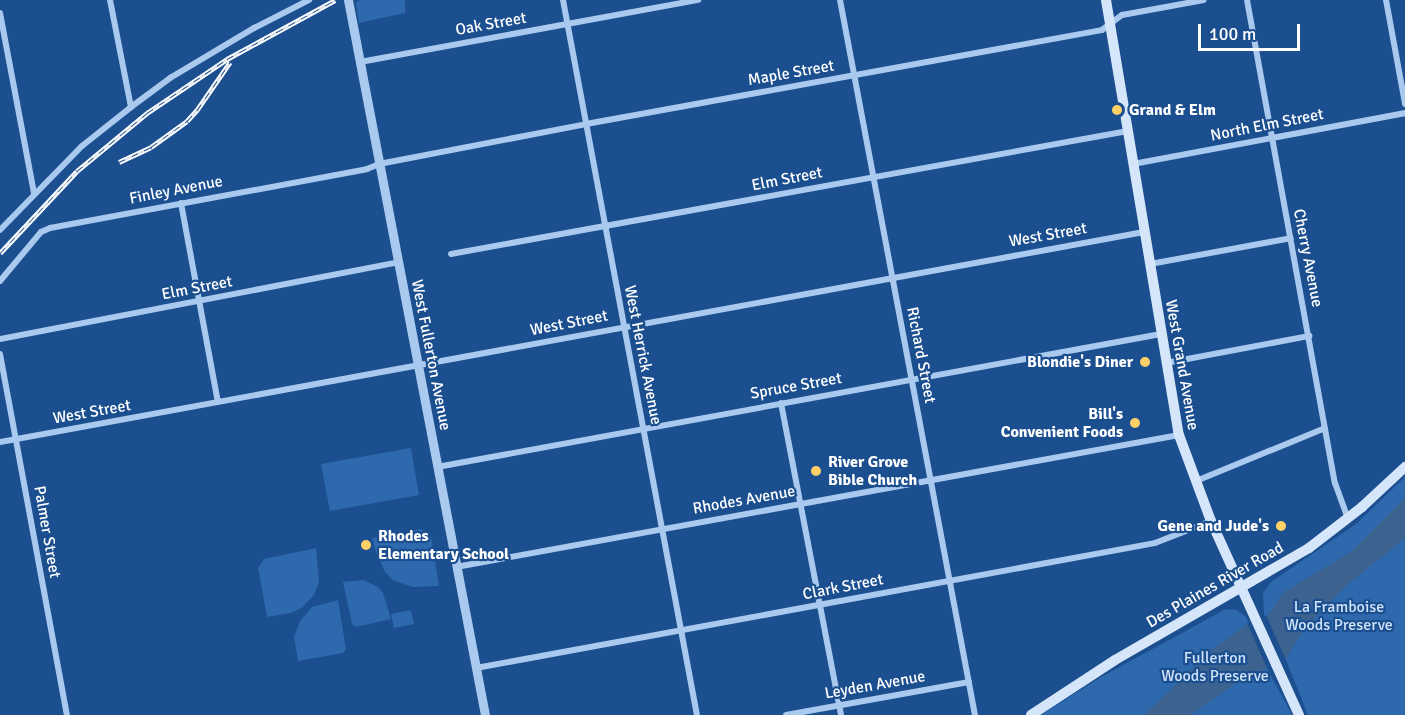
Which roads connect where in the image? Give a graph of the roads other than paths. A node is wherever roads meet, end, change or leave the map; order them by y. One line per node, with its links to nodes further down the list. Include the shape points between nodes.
1 (110, 0): 17 (street)
2 (309, 0): 17 (street, via 170,78)
3 (348, 0): 14 (street, West Fullerton Avenue)
4 (563, 0): 13 (street, West Herrick Avenue)
5 (698, 0): 13 (street, Oak Street)
6 (840, 0): 15 (street, Richard Street)
7 (1106, 0): 12 (main road, West Grand Avenue)
8 (1204, 0): 12 (street, Maple Street, via 1122,15)
9 (1246, 0): 21 (street, Cherry Avenue)
10 (1386, 0): 16 (street)
11 (0, 13): 25 (street)
12 (1110, 23): 15 (street, Maple Street, via 1102,30); 20 (main road, West Grand Avenue)
13 (567, 24): 14 (street, Oak Street); 19 (street, West Herrick Avenue)
14 (360, 62): 22 (street, West Fullerton Avenue)
15 (855, 75): 19 (street, Maple Street); 24 (street, Richard Street)
16 (1405, 104)
17 (131, 107): 25 (street, via 82,146)
18 (1405, 113): 21 (street, North Elm Street)
19 (586, 124): 22 (street, Maple Street); 27 (street, West Herrick Avenue)
20 (1128, 131): 23 (main road, West Grand Avenue); 24 (street, Elm Street)
21 (1272, 138): 23 (street, North Elm Street); 30 (street, Cherry Avenue)
22 (380, 164): 26 (street, Finley Avenue); 32 (street, West Fullerton Avenue)
23 (1133, 164): 29 (main road, West Grand Avenue)
24 (874, 176): 27 (street, Elm Street); 34 (street, Richard Street)
25 (34, 193): 28 (street)
26 (181, 203): 35 (street, Finley Avenue, via 47,229); 36 (street)
27 (605, 226): 31 (street, Elm Street); 37 (street, West Herrick Avenue)
28 (0, 230)
29 (1144, 232): 33 (main road, West Grand Avenue); 34 (street, West Street)
30 (1291, 238): 33 (street); 39 (street, Cherry Avenue)
31 (451, 254)
32 (398, 262): 36 (street, Elm Street); 43 (street, West Fullerton Avenue)
33 (1149, 265): 38 (main road, West Grand Avenue)
34 (892, 277): 37 (street, West Street); 44 (street, Richard Street)
35 (0, 281)
36 (199, 301): 40 (street, Elm Street); 45 (street)
37 (624, 327): 43 (street, West Street); 47 (street, West Herrick Avenue)
38 (1161, 334): 42 (main road, West Grand Avenue); 44 (street, Spruce Street)
39 (1309, 336): 42 (street); 48 (street, Cherry Avenue)
40 (0, 339)
41 (0, 354): 50 (street, Palmer Street)
42 (1165, 363): 49 (main road, West Grand Avenue)
43 (418, 366): 45 (street, West Street); 52 (street, West Fullerton Avenue)
44 (912, 379): 46 (street, Spruce Street); 54 (street, Richard Street)
45 (218, 402): 50 (street, West Street)
46 (781, 403): 47 (street, Spruce Street); 56 (street)
47 (643, 427): 52 (street, Spruce Street); 59 (street, West Herrick Avenue)
48 (1325, 428): 55 (street); 57 (street, Cherry Avenue, via 1335,483)
49 (1179, 435): 54 (street, Rhodes Avenue); 55 (main road, West Grand Avenue)
50 (16, 439): 51 (street, West Street); 68 (street, Palmer Street)
51 (0, 442)
52 (437, 466): 60 (street, West Fullerton Avenue)
53 (1405, 467): 57 (main road, Des Plaines River Road)
54 (931, 480): 56 (street, Rhodes Avenue); 61 (street, Richard Street)
55 (1196, 482): 58 (main road, West Grand Avenue)
56 (800, 504): 59 (street, Rhodes Avenue); 63 (street)
57 (1349, 519): 62 (main road, Des Plaines River Road, via 1309,548)
58 (1211, 521): 61 (street, Clark Street, via 1155,543); 62 (main road, West Grand Avenue)
59 (662, 529): 60 (street, Rhodes Avenue); 64 (street, West Herrick Avenue)
60 (456, 567): 65 (street, West Fullerton Avenue)
61 (950, 580): 63 (street, Clark Street); 66 (street, Richard Street)
62 (1242, 587): 74 (main road, Des Plaines River Road, via 1115,660); 75 (main road, West Grand Avenue)
63 (820, 605): 64 (street, Clark Street); 67 (street)
64 (681, 629): 65 (street, Clark Street); 70 (street, West Herrick Avenue)
65 (476, 668): 69 (street, West Fullerton Avenue)
66 (969, 681): 67 (street, Leyden Avenue); 73 (street, Richard Street)
67 (839, 705): 71 (street, Leyden Avenue); 72 (street)
68 (67, 715)
69 (485, 715)
70 (697, 715)
71 (786, 715)
72 (841, 715)
73 (975, 715)
74 (1031, 715)
75 (1299, 715)

